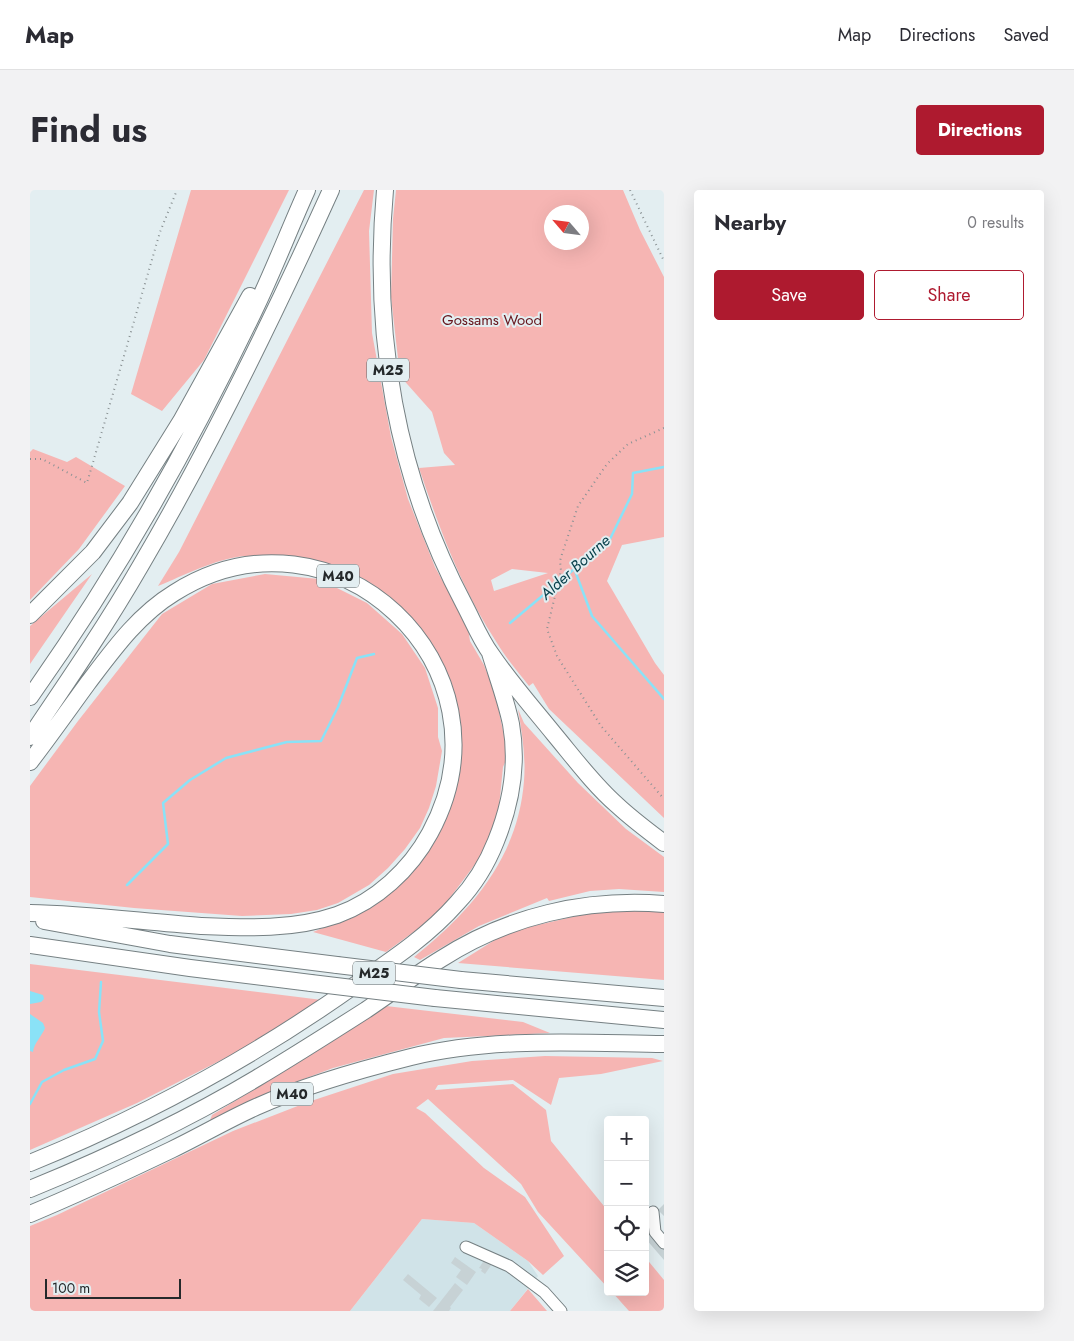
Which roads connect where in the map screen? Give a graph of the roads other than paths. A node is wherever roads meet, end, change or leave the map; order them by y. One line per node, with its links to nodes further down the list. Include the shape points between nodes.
1 (307, 190): 4 (highway)
2 (331, 190): 8 (highway, via 227,411 140,567)
3 (385, 190): 6 (highway, M25, via 381,298 386,361 395,414 435,545)
4 (285, 240): 5 (highway, via 248,298 181,421 135,496 93,552); 7 (highway, via 254,311 164,483 112,573)
5 (30, 615)
6 (490, 653): 10 (highway, M25, via 579,764 610,797); 18 (highway, M25, via 512,732 511,788 491,853 457,904 398,956 282,1034 170,1097)
7 (30, 697)
8 (30, 737)
9 (30, 762): 12 (highway, M40, via 106,659 140,620 174,593 201,578 255,564 316,569 354,584 386,603 428,651 450,707 454,743 452,772 442,806 418,854 374,896 353,908 312,922 263,928)
10 (664, 844)
11 (664, 904): 19 (highway, M25, via 627,902 577,907 525,919 487,934 441,959 254,1079 112,1154)
12 (30, 914)
13 (30, 918): 15 (highway, M25, bridge, via 170,944 461,980)
14 (30, 945): 16 (highway, M25, bridge, via 435,998)
15 (664, 998)
16 (664, 1020)
17 (664, 1044): 21 (highway, M40, via 474,1046 359,1071 257,1107)
18 (30, 1163)
19 (30, 1189)
20 (653, 1212): 22 (lane, via 655,1232)
21 (30, 1214)
22 (664, 1243)
23 (466, 1247): 24 (lane, via 509,1266 544,1292)
24 (561, 1311)

